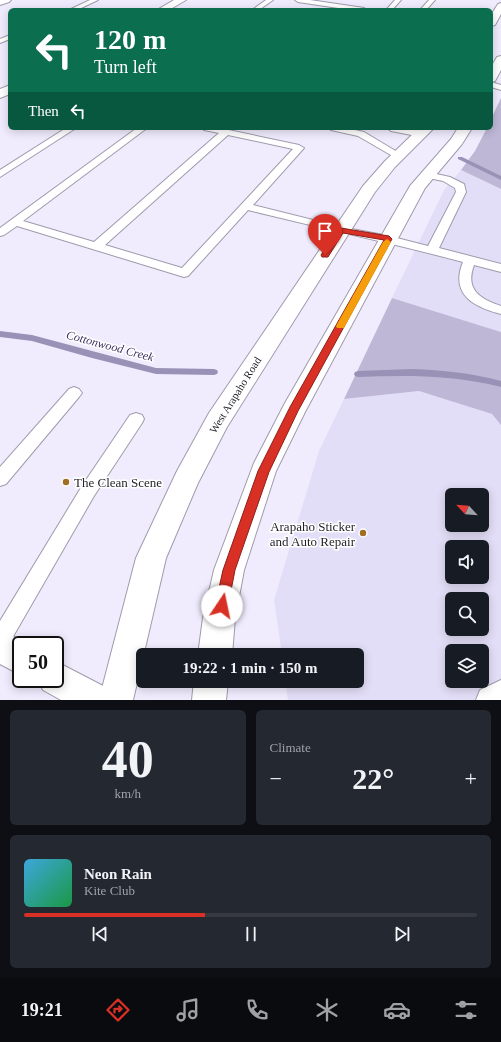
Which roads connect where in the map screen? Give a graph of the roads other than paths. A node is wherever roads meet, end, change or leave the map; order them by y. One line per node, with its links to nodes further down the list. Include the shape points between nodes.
1 (6, 0): 8 (main road)
2 (95, 0): 10 (lane)
3 (181, 0): 11 (main road)
4 (270, 0): 12 (lane)
5 (298, 0): 13 (lane)
6 (398, 0): 14 (lane)
7 (432, 0): 15 (lane)
8 (0, 2)
9 (501, 6): 16 (main road)
10 (77, 8)
11 (166, 8)
12 (258, 8)
13 (351, 8)
14 (391, 8)
15 (425, 8)
16 (493, 20)
17 (501, 59): 18 (main road)
18 (493, 74)
19 (69, 130): 28 (lane)
20 (140, 130): 31 (lane)
21 (216, 130): 26 (lane)
22 (343, 130): 27 (lane, via 361,134)
23 (413, 130): 25 (lane)
24 (464, 130): 29 (main road)
25 (424, 131): 27 (main road, West Arapaho Road)
26 (226, 132): 30 (lane, via 299,148); 35 (lane)
27 (399, 156): 32 (main road, West Arapaho Road, via 381,174)
28 (0, 174)
29 (427, 175): 34 (main road, via 418,186); 36 (lane, via 446,179 460,186 461,192)
30 (246, 206): 32 (lane); 35 (lane, via 184,273)
31 (15, 222): 33 (lane); 35 (lane)
32 (341, 230): 34 (lane); 51 (main road, West Arapaho Road, via 218,420 186,478 151,558)
33 (0, 233)
34 (389, 239): 36 (lane); 45 (main road, via 263,471 229,570)
35 (97, 246)
36 (432, 250): 37 (lane)
37 (470, 260): 38 (lane); 39 (lane, via 465,274 466,287 470,295 475,300)
38 (501, 268)
39 (501, 310)
40 (74, 393): 42 (lane)
41 (136, 419): 43 (lane, via 88,492)
42 (0, 479)
43 (0, 640)
44 (0, 646): 46 (main road)
45 (216, 648)
46 (12, 653)
47 (64, 683): 50 (main road)
48 (210, 688): 52 (main road)
49 (501, 691): 53 (lane)
50 (95, 700)
51 (116, 700)
52 (209, 700)
53 (488, 700)

